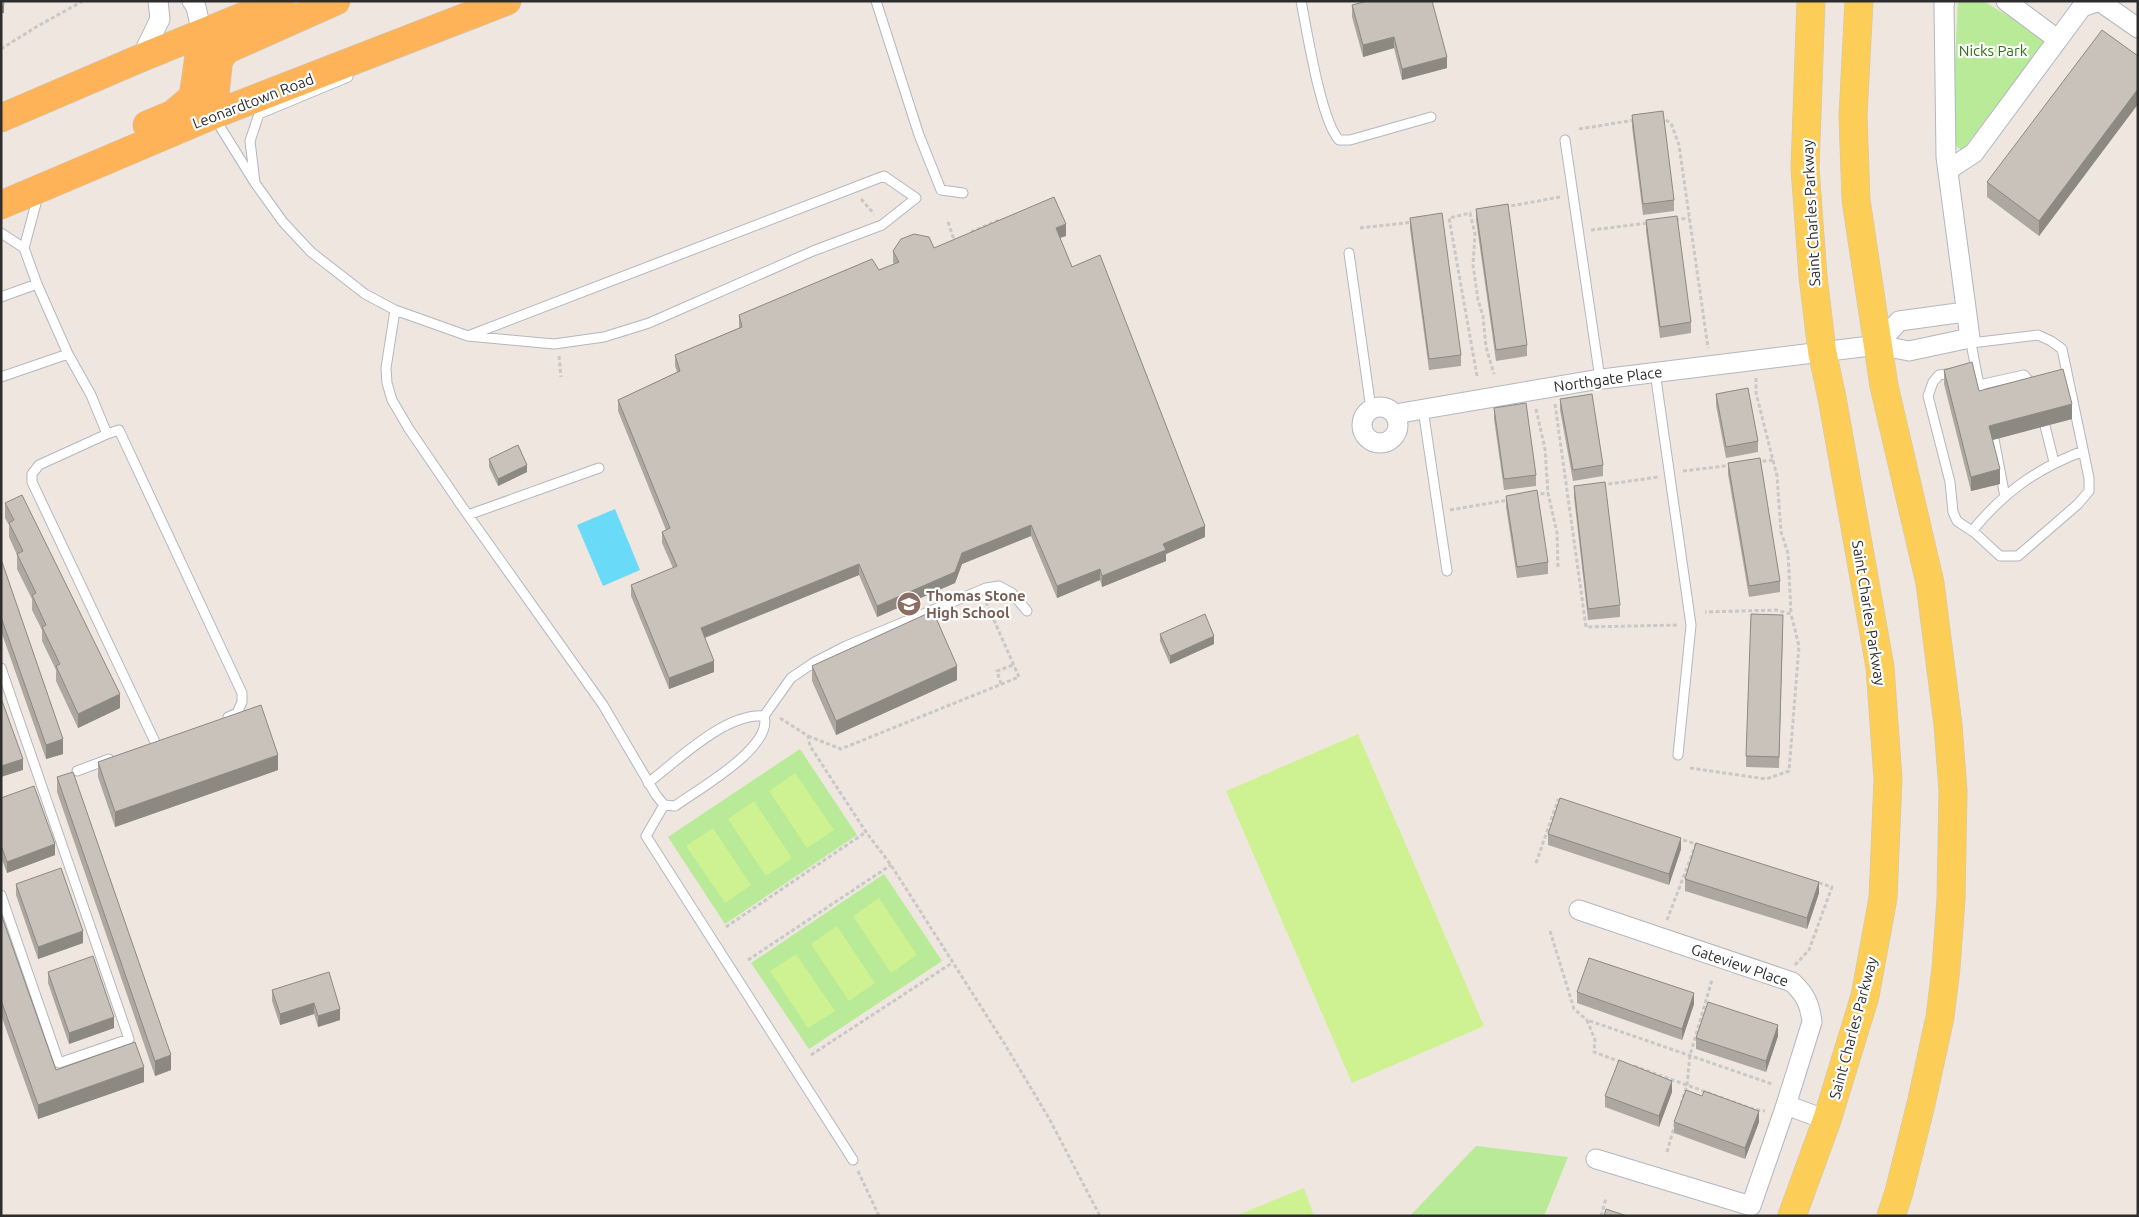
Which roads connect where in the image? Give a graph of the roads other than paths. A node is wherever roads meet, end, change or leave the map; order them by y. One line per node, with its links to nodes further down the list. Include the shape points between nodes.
1 (158, 1): 17 (street, via 160,19)
2 (192, 1): 14 (street)
3 (281, 1): 14 (highway)
4 (336, 1): 19 (highway, via 226,50 218,66)
5 (507, 1): 12 (highway, Leonardtown Road)
6 (876, 1): 26 (lane, via 919,135 942,190)
7 (1301, 1): 21 (lane, via 1329,122 1339,140 1350,140)
8 (1811, 1): 38 (main road, Saint Charles Parkway, via 1805,168)
9 (1859, 1): 37 (main road, via 1853,116 1856,200)
10 (1945, 1): 23 (street)
11 (2006, 1): 15 (street)
12 (442, 27): 16 (lane); 19 (highway, Leonardtown Road)
13 (2138, 28): 15 (street, via 2099,1 2082,7)
14 (202, 34): 17 (highway); 25 (highway, via 193,97 173,114 110,140)
15 (2057, 39): 23 (street, via 1974,153)
16 (421, 44)
17 (141, 58): 20 (highway)
18 (359, 72): 24 (lane, via 259,114 250,141)
19 (213, 115): 24 (lane); 25 (highway, Leonardtown Road)
20 (1, 118)
21 (1430, 118)
22 (1565, 140): 43 (lane)
23 (1948, 170): 34 (street)
24 (255, 183): 33 (lane, via 311,252 365,294)
25 (51, 184): 27 (highway, Leonardtown Road); 29 (lane, via 29,224)
26 (963, 193)
27 (1, 205)
28 (1, 233): 29 (lane)
29 (24, 248): 31 (lane)
30 (1349, 253): 47 (lane)
31 (38, 284): 32 (lane); 39 (lane)
32 (1, 297)
33 (395, 310): 35 (lane); 57 (lane, via 386,368 392,400)
34 (1965, 312): 36 (street); 37 (street, via 1899,321)
35 (468, 336): 35 (lane, via 884,176 916,198 882,226 813,251 649,323 604,337 558,344)
36 (1970, 341): 37 (street, Northgate Place, via 1909,351); 40 (lane); 53 (lane, via 2038,335 2062,349)
37 (1878, 345): 38 (street, Northgate Place); 77 (main road, via 1930,583 1953,791 1951,899 1940,1017 1899,1192)
38 (1822, 351): 41 (street, Northgate Place); 73 (main road, Saint Charles Parkway, via 1880,666 1888,779 1882,898 1875,943 1864,996)
39 (68, 354): 42 (lane); 51 (lane, via 91,395)
40 (1976, 370): 44 (lane); 58 (lane, via 1939,375 1928,396 1950,482 1953,512 1957,522)
41 (1655, 372): 43 (street, Northgate Place); 66 (lane, via 1691,625)
42 (1, 377)
43 (1600, 380): 48 (street, Northgate Place)
44 (1979, 385): 45 (lane, via 2024,375); 46 (lane)
45 (2037, 390)
46 (1988, 403)
47 (1371, 409): 49 (street, via 1388,408); 49 (street, via 1362,424 1365,435 1374,442 1386,442 1395,435 1398,423)
48 (1423, 409): 49 (street, Northgate Place); 59 (lane)
49 (1395, 414)
50 (2045, 426): 54 (lane)
51 (107, 434): 63 (lane, via 119,430 242,693 237,713); 64 (lane, via 38,465 32,474 32,482)
52 (1994, 439): 56 (lane)
53 (2083, 451): 54 (lane); 58 (lane, via 2089,491 2018,556 2000,556)
54 (2054, 462): 56 (lane, via 2034,473)
55 (598, 468): 57 (lane)
56 (2005, 497): 58 (lane)
57 (468, 516): 68 (lane, via 603,705)
58 (1972, 531)
59 (1447, 571)
60 (1027, 611): 62 (lane, via 1012,593 999,586 986,588 813,663 791,678)
61 (1, 668): 70 (lane, via 129,1039 59,1063)
62 (764, 716): 68 (lane, via 752,715 721,728); 69 (lane, via 763,732 752,750 675,806)
63 (219, 720)
64 (155, 742)
65 (120, 755): 67 (lane)
66 (1678, 755)
67 (77, 770)
68 (648, 783): 69 (lane)
69 (664, 805): 75 (lane, via 646,836)
70 (1, 895)
71 (1578, 910): 72 (street, Gateview Place, via 1792,982 1807,998 1812,1022)
72 (1778, 1108): 73 (street); 74 (street, Gateview Place, via 1751,1206)
73 (1827, 1120): 76 (main road, Saint Charles Parkway)
74 (1596, 1159)
75 (854, 1160)
76 (1792, 1216)
77 (1890, 1216)

